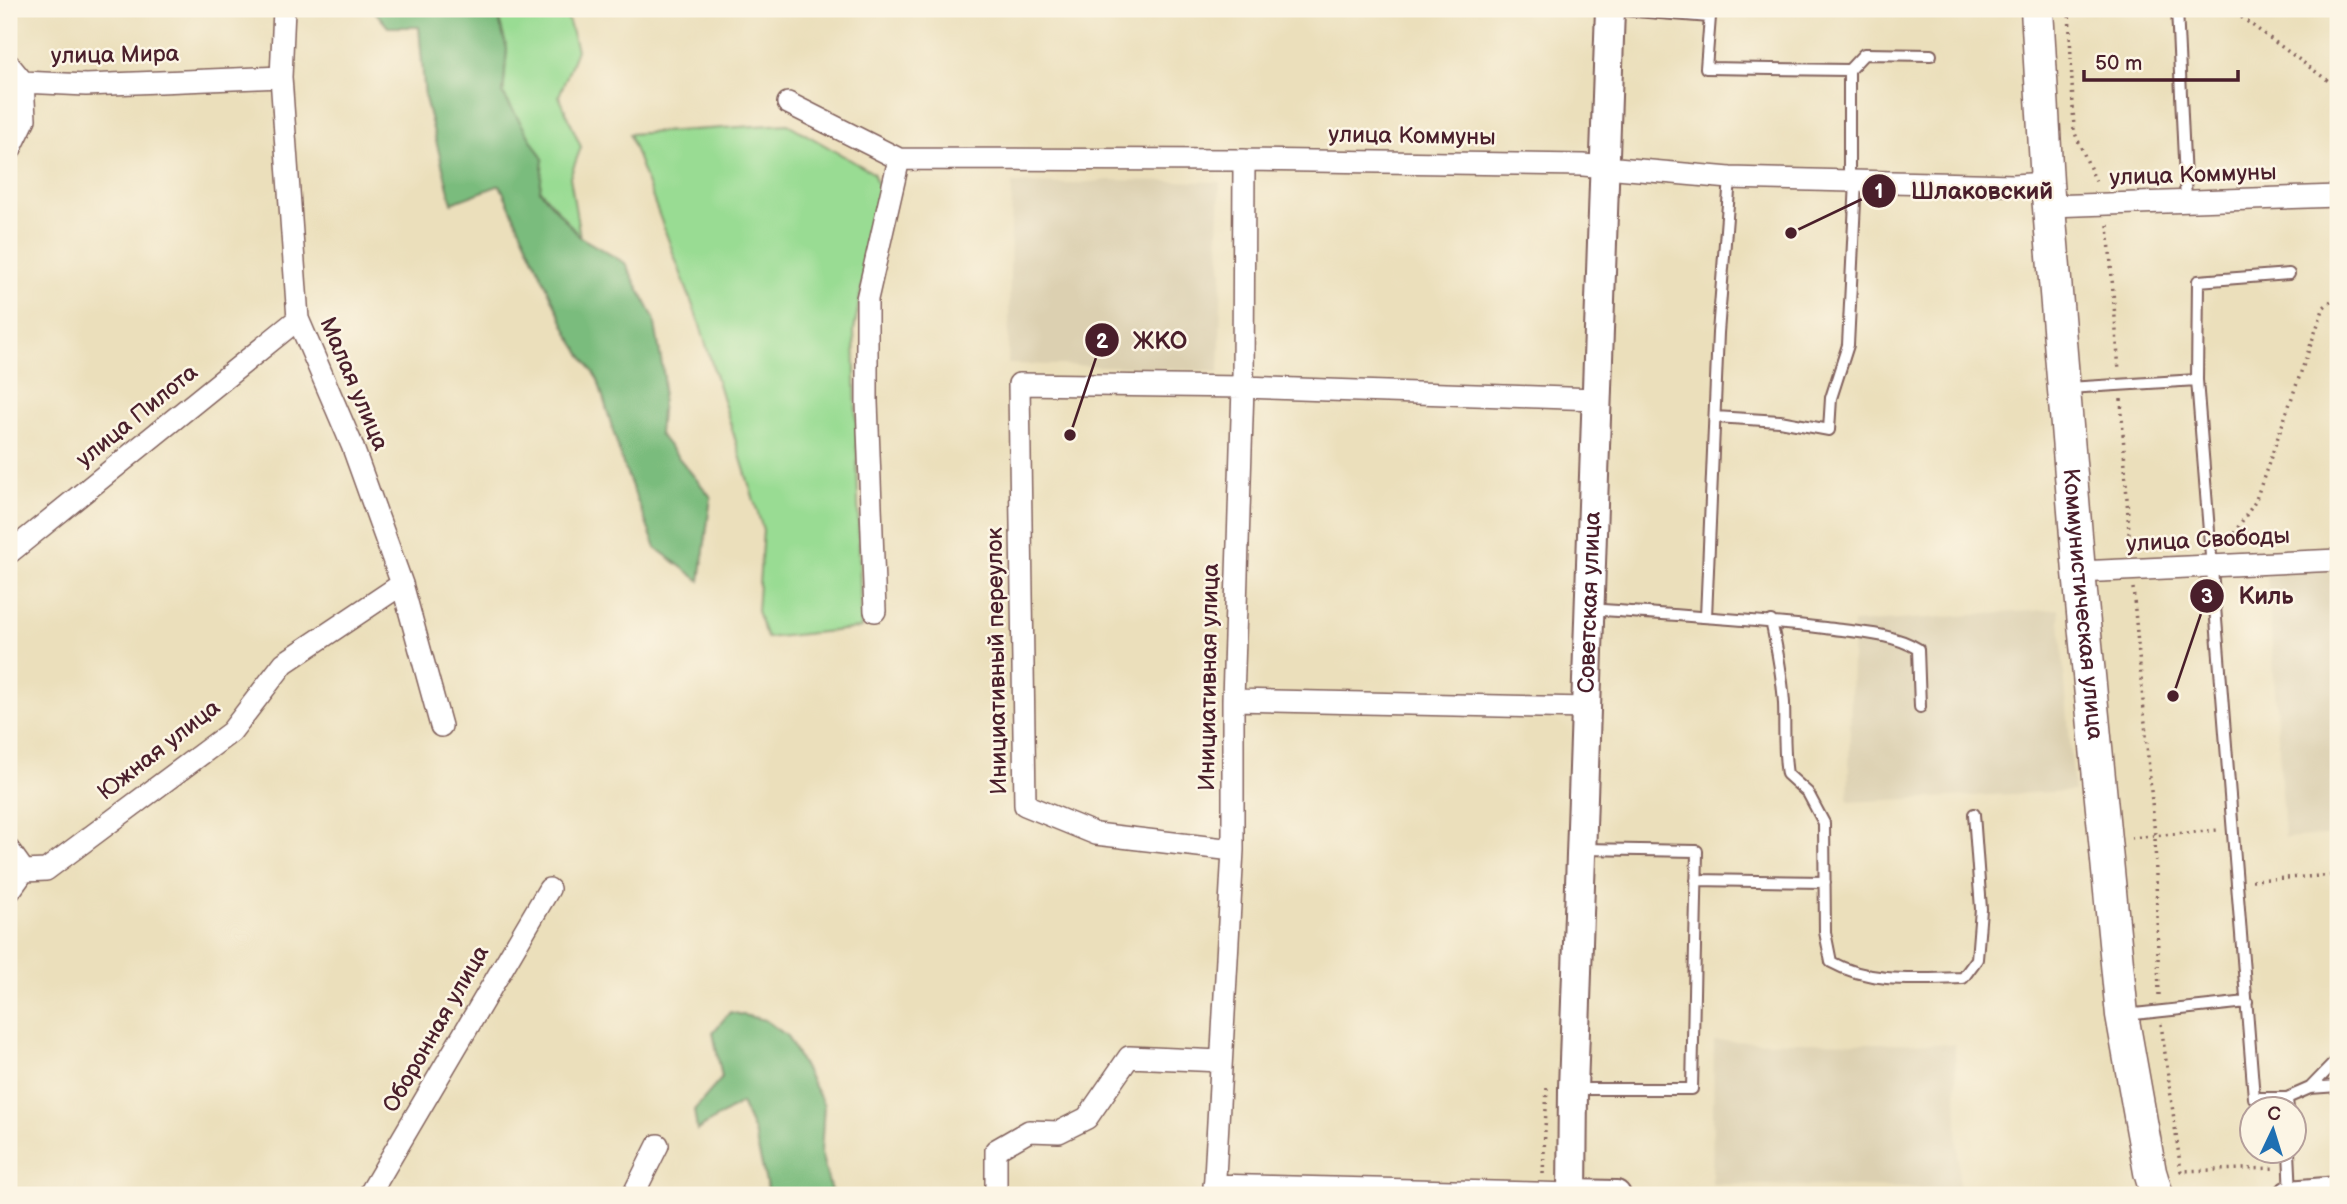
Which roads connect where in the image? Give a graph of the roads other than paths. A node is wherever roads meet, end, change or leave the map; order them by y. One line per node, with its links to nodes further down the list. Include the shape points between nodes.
1 (284, 9): 8 (street, Малая улица)
2 (1610, 9): 7 (lane, via 1710,18 1706,68); 14 (street, Советская улица)
3 (2037, 9): 17 (main road, Коммунистическая улица)
4 (2178, 9): 19 (lane)
5 (1931, 55): 7 (lane, via 1864,54)
6 (9, 65): 9 (street)
7 (1849, 70): 16 (lane)
8 (281, 77): 9 (street, улица Мира, via 86,85); 21 (street, Малая улица)
9 (23, 82): 11 (street, улица Мира, via 25,119)
10 (788, 103): 12 (street, улица Коммуны)
11 (9, 152)
12 (899, 159): 13 (street, улица Коммуны); 33 (street, via 867,299)
13 (1244, 160): 14 (street, улица Коммуны); 23 (street, Инициативная улица)
14 (1606, 166): 15 (street, улица Коммуны); 25 (street, Советская улица)
15 (1730, 178): 16 (street, улица Коммуны); 26 (lane)
16 (1853, 181): 17 (street, улица Коммуны, via 2013,185); 26 (lane, via 1848,345 1831,398 1829,430)
17 (2049, 194): 19 (street, улица Коммуны); 24 (main road, Коммунистическая улица)
18 (2338, 196): 19 (street, улица Коммуны)
19 (2186, 202)
20 (2289, 274): 22 (lane, via 2198,281)
21 (298, 319): 27 (street, улица Пилота); 31 (street, Малая улица, via 352,444)
22 (2197, 380): 24 (lane); 29 (lane)
23 (1242, 387): 25 (street); 36 (street, Инициативная улица); 43 (street, Инициативный переулок, via 1019,384 1025,806 1096,834)
24 (2065, 388): 30 (main road, Коммунистическая улица)
25 (1596, 399): 32 (street, Советская улица)
26 (1715, 417): 34 (lane)
27 (9, 553)
28 (2338, 560): 29 (street, улица Свободы)
29 (2212, 566): 30 (street, улица Свободы); 49 (lane)
30 (2080, 572): 50 (main road, Коммунистическая улица)
31 (402, 584): 39 (street, Малая улица); 44 (street, Южная улица, via 284,663 232,732 46,870)
32 (1590, 610): 34 (lane); 38 (street, Советская улица)
33 (875, 611)
34 (1706, 617): 35 (lane)
35 (1771, 621): 37 (lane, via 1852,631 1904,641 1918,649); 46 (lane, via 1784,704 1787,774 1808,793 1824,823)
36 (1233, 700): 38 (street); 43 (street, Инициативная улица)
37 (1920, 707)
38 (1587, 708): 41 (street, Советская улица)
39 (442, 726)
40 (1974, 814): 46 (lane, via 1981,909 1977,959 1963,978 1900,979 1847,971 1831,962 1825,932)
41 (1582, 849): 45 (lane, via 1697,851); 54 (street, Советская улица)
42 (9, 850): 44 (street)
43 (1233, 850): 52 (street, Инициативная улица)
44 (24, 871): 48 (street)
45 (1696, 880): 46 (lane); 54 (lane, via 1692,1089)
46 (1825, 882)
47 (549, 889): 63 (street, Оборонная улица)
48 (9, 892)
49 (2247, 1002): 50 (lane); 56 (lane)
50 (2122, 1015): 68 (main road, Коммунистическая улица)
51 (2338, 1059): 55 (lane)
52 (1221, 1060): 61 (street, Инициативная улица); 65 (street, via 1129,1057 1087,1118 1059,1132 1029,1131 996,1150)
53 (2338, 1086): 55 (lane)
54 (1573, 1088): 66 (street, Советская улица)
55 (2310, 1088): 57 (lane)
56 (2254, 1096)
57 (2299, 1096)
58 (658, 1145): 64 (street)
59 (2289, 1166): 60 (lane)
60 (2290, 1186): 62 (street)
61 (1214, 1190): 66 (street)
62 (2338, 1191)
63 (369, 1195)
64 (633, 1195)
65 (996, 1195)
66 (1572, 1195): 67 (street)
67 (1616, 1195)
68 (2157, 1195)

